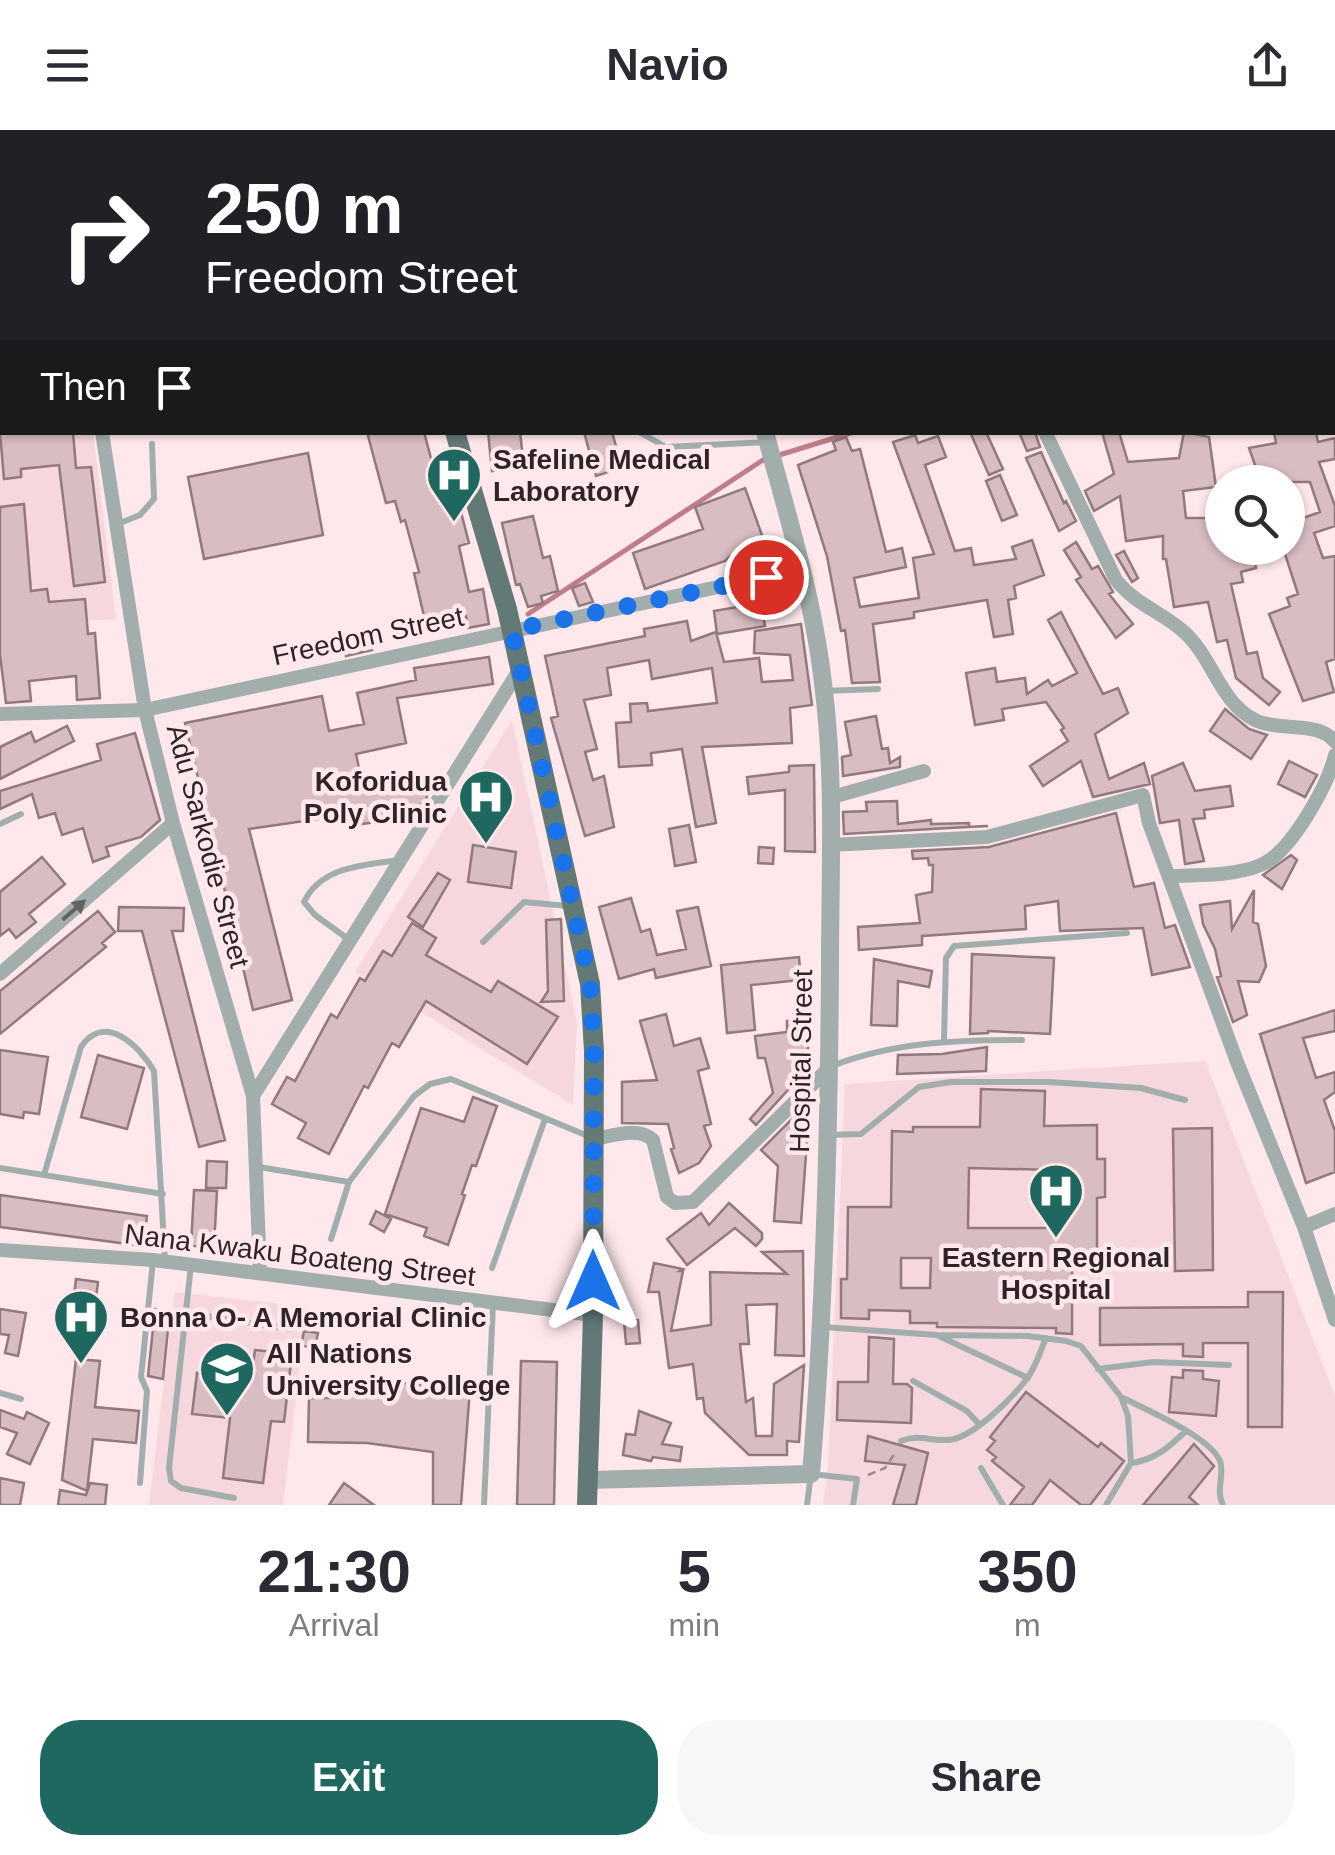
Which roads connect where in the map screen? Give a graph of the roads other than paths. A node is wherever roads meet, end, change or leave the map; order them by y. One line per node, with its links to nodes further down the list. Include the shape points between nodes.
1 (102, 435): 7 (street, Adu Sarkodie Street)
2 (456, 435): 9 (main road)
3 (644, 435): 6 (lane, via 666,447)
4 (1046, 435): 15 (street, via 1130,598 1185,632 1239,710 1274,727)
5 (152, 444): 7 (lane, via 154,499 140,516)
6 (769, 447): 8 (street, Hospital Street)
7 (114, 526): 13 (street, Adu Sarkodie Street)
8 (802, 569): 9 (street, Freedom Street); 12 (street, Hospital Street)
9 (512, 630): 10 (main road); 13 (street, Freedom Street)
10 (521, 666): 23 (street); 25 (main road)
11 (878, 689): 12 (lane)
12 (824, 691): 18 (street, Hospital Street)
13 (145, 710): 14 (street, Freedom Street); 21 (street, Adu Sarkodie Street)
14 (0, 714)
15 (1333, 736)
16 (1335, 755): 24 (street, via 1324,787 1274,857 1260,866)
17 (924, 771): 18 (street)
18 (829, 798): 22 (street, Hospital Street)
19 (21, 814): 20 (lane)
20 (0, 824)
21 (173, 824): 29 (street, one-way to 21); 33 (street, Adu Sarkodie Street)
22 (830, 844): 24 (street, via 988,838 1143,795); 32 (street, Hospital Street)
23 (400, 860): 27 (street); 27 (lane, via 342,868 310,890 304,902)
24 (1171, 876): 44 (street)
25 (574, 907): 28 (lane, via 524,902); 37 (main road, via 590,984)
26 (1127, 932): 30 (lane, via 954,946 946,958)
27 (350, 940): 33 (street)
28 (483, 942)
29 (0, 974)
30 (944, 1040): 31 (lane); 32 (lane)
31 (1022, 1040)
32 (829, 1068): 36 (street, Hospital Street); 37 (street, via 694,1202 667,1197 646,1134)
33 (253, 1096): 38 (street, Adu Sarkodie Street)
34 (1184, 1100): 36 (lane, via 1141,1088 951,1082 919,1087 861,1134)
35 (546, 1119): 37 (lane); 41 (lane, via 451,1079 430,1084); 49 (lane)
36 (827, 1134): 55 (street, Hospital Street)
37 (594, 1139): 53 (main road)
38 (257, 1166): 41 (lane); 50 (street, Adu Sarkodie Street)
39 (0, 1168): 40 (lane)
40 (44, 1175): 42 (lane); 42 (lane, via 81,1047 88,1036 114,1032 144,1054 154,1071)
41 (349, 1182): 45 (lane)
42 (164, 1194): 47 (lane)
43 (1335, 1214): 44 (street)
44 (1304, 1228): 54 (street)
45 (330, 1240)
46 (0, 1250): 47 (street, Nana Kwaku Boateng Street)
47 (160, 1261): 48 (street, Nana Kwaku Boateng Street); 73 (lane, via 141,1376 147,1391)
48 (191, 1264): 50 (street, Nana Kwaku Boateng Street); 52 (lane)
49 (492, 1268)
50 (260, 1272): 51 (street, Nana Kwaku Boateng Street)
51 (493, 1304): 53 (street, Nana Kwaku Boateng Street); 75 (lane)
52 (186, 1313): 56 (lane); 74 (lane, via 171,1481)
53 (593, 1315): 72 (main road)
54 (1335, 1320)
55 (823, 1327): 57 (lane); 71 (street, Hospital Street)
56 (290, 1329)
57 (937, 1334): 58 (lane); 61 (lane)
58 (1046, 1338): 60 (lane, via 1081,1346); 61 (lane)
59 (1229, 1364): 60 (lane)
60 (1098, 1369): 64 (lane)
61 (1028, 1378): 66 (lane)
62 (913, 1381): 66 (lane, via 968,1410)
63 (0, 1392): 65 (lane)
64 (1121, 1397): 67 (lane); 69 (lane)
65 (21, 1399)
66 (978, 1424): 68 (lane, via 961,1437)
67 (1186, 1431): 69 (lane, via 1164,1452); 81 (lane, via 1222,1463)
68 (901, 1441)
69 (1131, 1463): 80 (lane)
70 (980, 1468): 79 (lane)
71 (811, 1474): 72 (street); 77 (lane); 78 (lane, via 857,1479)
72 (588, 1480): 76 (main road)
73 (140, 1483)
74 (234, 1498)
75 (484, 1505)
76 (587, 1505)
77 (808, 1505)
78 (853, 1505)
79 (1003, 1505)
80 (1106, 1505)
81 (1223, 1505)

